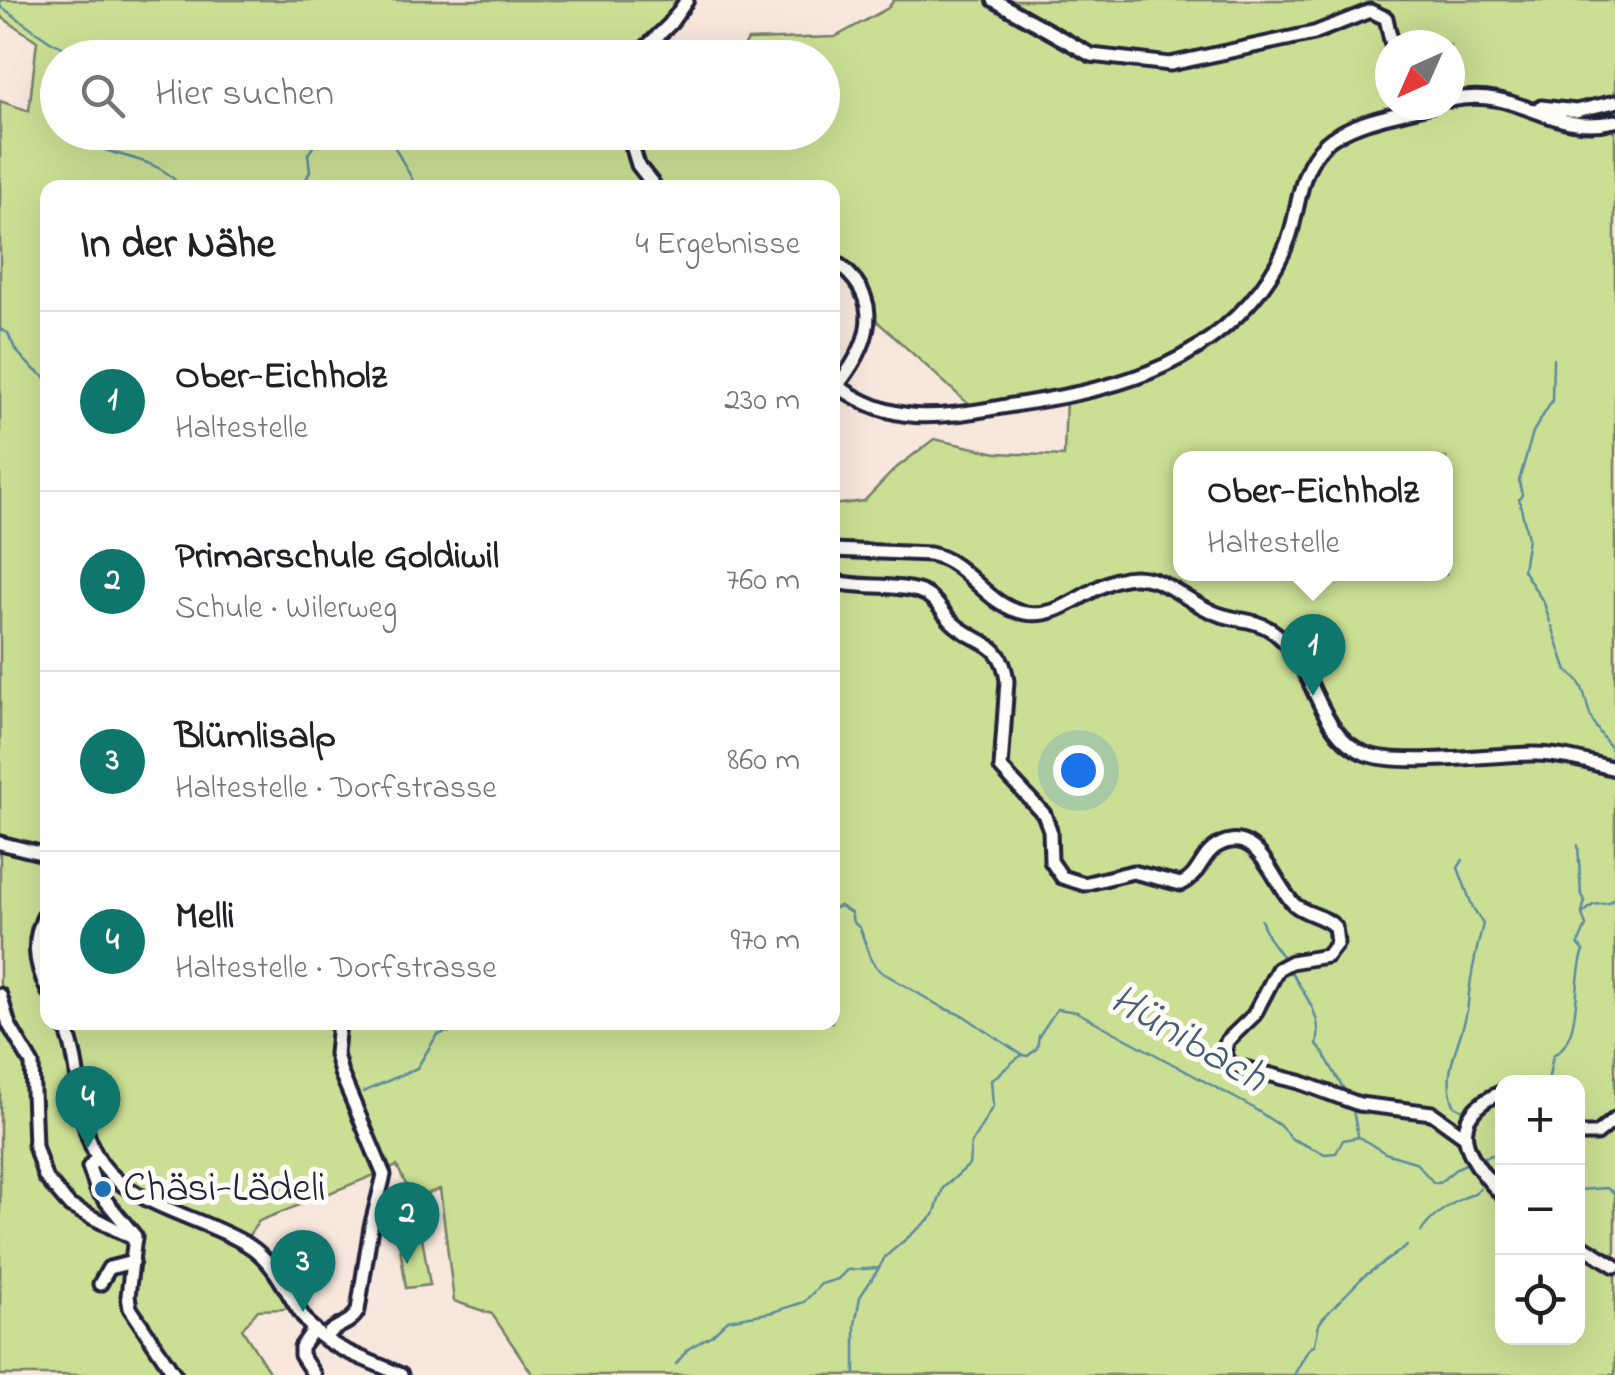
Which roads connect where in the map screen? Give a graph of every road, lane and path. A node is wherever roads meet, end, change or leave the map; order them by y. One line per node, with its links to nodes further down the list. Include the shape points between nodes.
1 (686, 0): 4 (street)
2 (994, 0): 3 (street, via 1091,55 1150,64 1306,35 1370,11 1386,18)
3 (1389, 30)
4 (654, 40)
5 (1465, 98): 7 (street)
6 (1615, 102): 7 (street, via 1562,112)
7 (1521, 104): 9 (street, via 1578,126)
8 (1376, 120): 14 (street, via 1324,145 1309,165 1289,238 1262,287 1223,328 1152,372 1069,397 926,417 888,412)
9 (1615, 121)
10 (633, 150): 11 (street)
11 (650, 180)
12 (840, 267): 13 (street, via 859,284 868,307 858,355)
13 (840, 382)
14 (840, 391)
15 (840, 550): 17 (street, via 944,557 1000,603 1026,613 1056,610 1118,579 1160,581 1217,614 1273,631 1302,668 1334,729 1366,754 1543,754)
16 (840, 583): 28 (street, via 926,594 954,624 996,650 1007,684 1001,768 1044,814 1050,861 1062,877 1084,884 1132,872 1181,884 1216,847 1241,843 1262,855 1294,904 1335,928 1337,943 1328,956 1291,962 1275,973 1254,1015 1228,1041 1229,1064 1358,1104 1432,1113)
17 (1615, 769)
18 (0, 843): 19 (street)
19 (40, 854)
20 (40, 929): 21 (street)
21 (40, 970)
22 (0, 995): 31 (street, via 32,1064 36,1146 45,1177 70,1206)
23 (66, 1030): 29 (street)
24 (338, 1030): 37 (street, via 341,1073 384,1175 358,1310)
25 (1495, 1096): 28 (street, via 1475,1109)
26 (1615, 1119): 27 (street, via 1597,1134)
27 (1585, 1134)
28 (1464, 1136): 30 (street)
29 (98, 1158): 31 (street, via 88,1168 92,1182); 36 (street, via 126,1186 255,1250)
30 (1495, 1188)
31 (135, 1239): 33 (street)
32 (1585, 1247): 34 (street)
33 (133, 1262): 35 (street, via 109,1268); 38 (street, via 130,1308)
34 (1615, 1266)
35 (100, 1284)
36 (314, 1329): 37 (street); 39 (street, via 301,1347)
37 (326, 1338): 40 (street)
38 (174, 1375)
39 (314, 1375)
40 (402, 1375)

